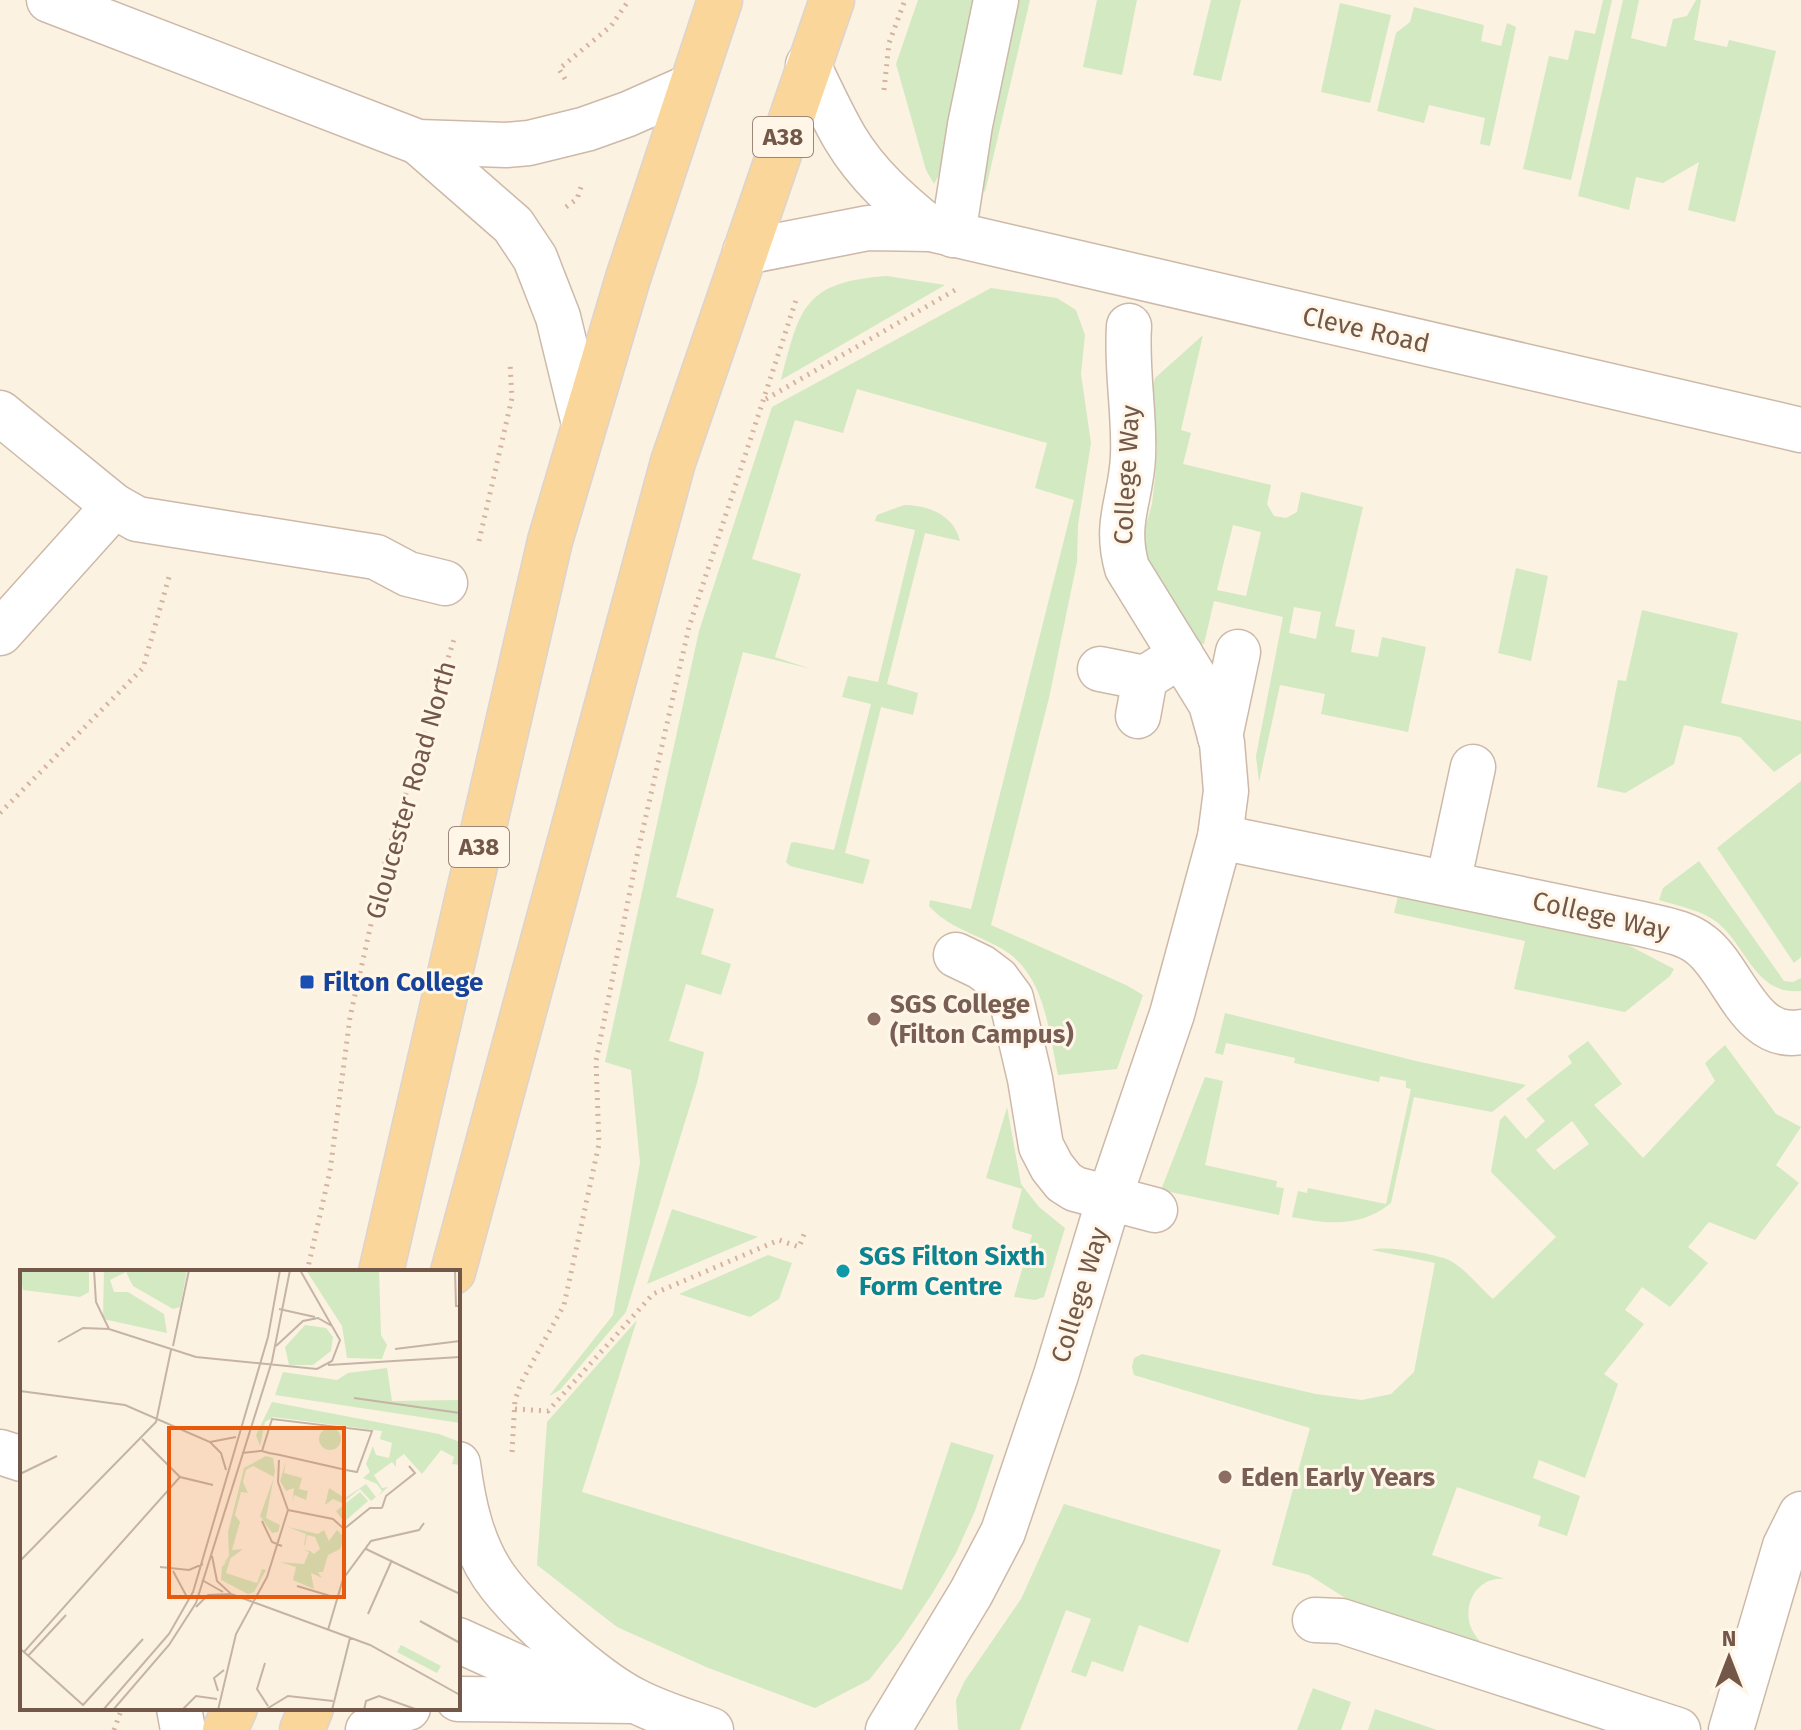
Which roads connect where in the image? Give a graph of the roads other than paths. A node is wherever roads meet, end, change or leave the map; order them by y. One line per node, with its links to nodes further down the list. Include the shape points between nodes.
1 (49, 0): 7 (street)
2 (720, 0): 6 (main road, A38)
3 (832, 0): 5 (main road, A38)
4 (996, 0): 8 (street)
5 (808, 65): 8 (street, Cleve Road, via 863,164 897,201); 9 (main road, A38)
6 (689, 87): 7 (street, via 586,129 529,143); 12 (main road, A38)
7 (418, 142): 12 (street, via 513,225 535,258 558,317)
8 (942, 232): 9 (street, Cleve Road, via 868,228); 13 (street, Cleve Road)
9 (745, 252): 29 (main road, A38, via 673,462)
10 (1129, 326): 18 (street, College Way, via 1133,461 1122,550 1127,568)
11 (0, 413): 14 (street)
12 (584, 424): 28 (main road, A38, via 550,541)
13 (1801, 430)
14 (114, 506): 15 (street, via 137,519 376,557 408,574); 16 (street)
15 (445, 583)
16 (0, 633)
17 (1238, 652): 20 (street)
18 (1181, 655): 19 (street, via 1142,697); 20 (street, College Way, via 1211,704)
19 (1100, 669)
20 (1220, 737): 22 (street, College Way, via 1226,791)
21 (1473, 767): 23 (street)
22 (1220, 837): 23 (street, College Way); 26 (street, College Way, via 1172,1014)
23 (1448, 883): 25 (street, College Way, via 1681,935 1703,947 1769,1027)
24 (956, 955): 26 (street, via 997,979 1011,998 1041,1146 1052,1167 1075,1189)
25 (1801, 1032)
26 (1109, 1199): 27 (street); 47 (street, College Way, via 1049,1338 1003,1532)
27 (1155, 1210)
28 (381, 1270)
29 (454, 1270)
30 (0, 1452): 31 (street)
31 (20, 1458)
32 (460, 1476): 37 (street, via 467,1516 493,1574)
33 (1801, 1514): 49 (street, via 1785,1546)
34 (1315, 1620): 48 (street, via 1341,1621)
35 (460, 1641): 37 (street, via 512,1667)
36 (460, 1699): 37 (street)
37 (614, 1700): 46 (street)
38 (179, 1710): 42 (street)
39 (234, 1710): 43 (main road)
40 (310, 1710): 44 (main road)
41 (400, 1710): 45 (street)
42 (183, 1730)
43 (225, 1730)
44 (302, 1730)
45 (368, 1730)
46 (711, 1730)
47 (888, 1730)
48 (1678, 1730)
49 (1731, 1730)

